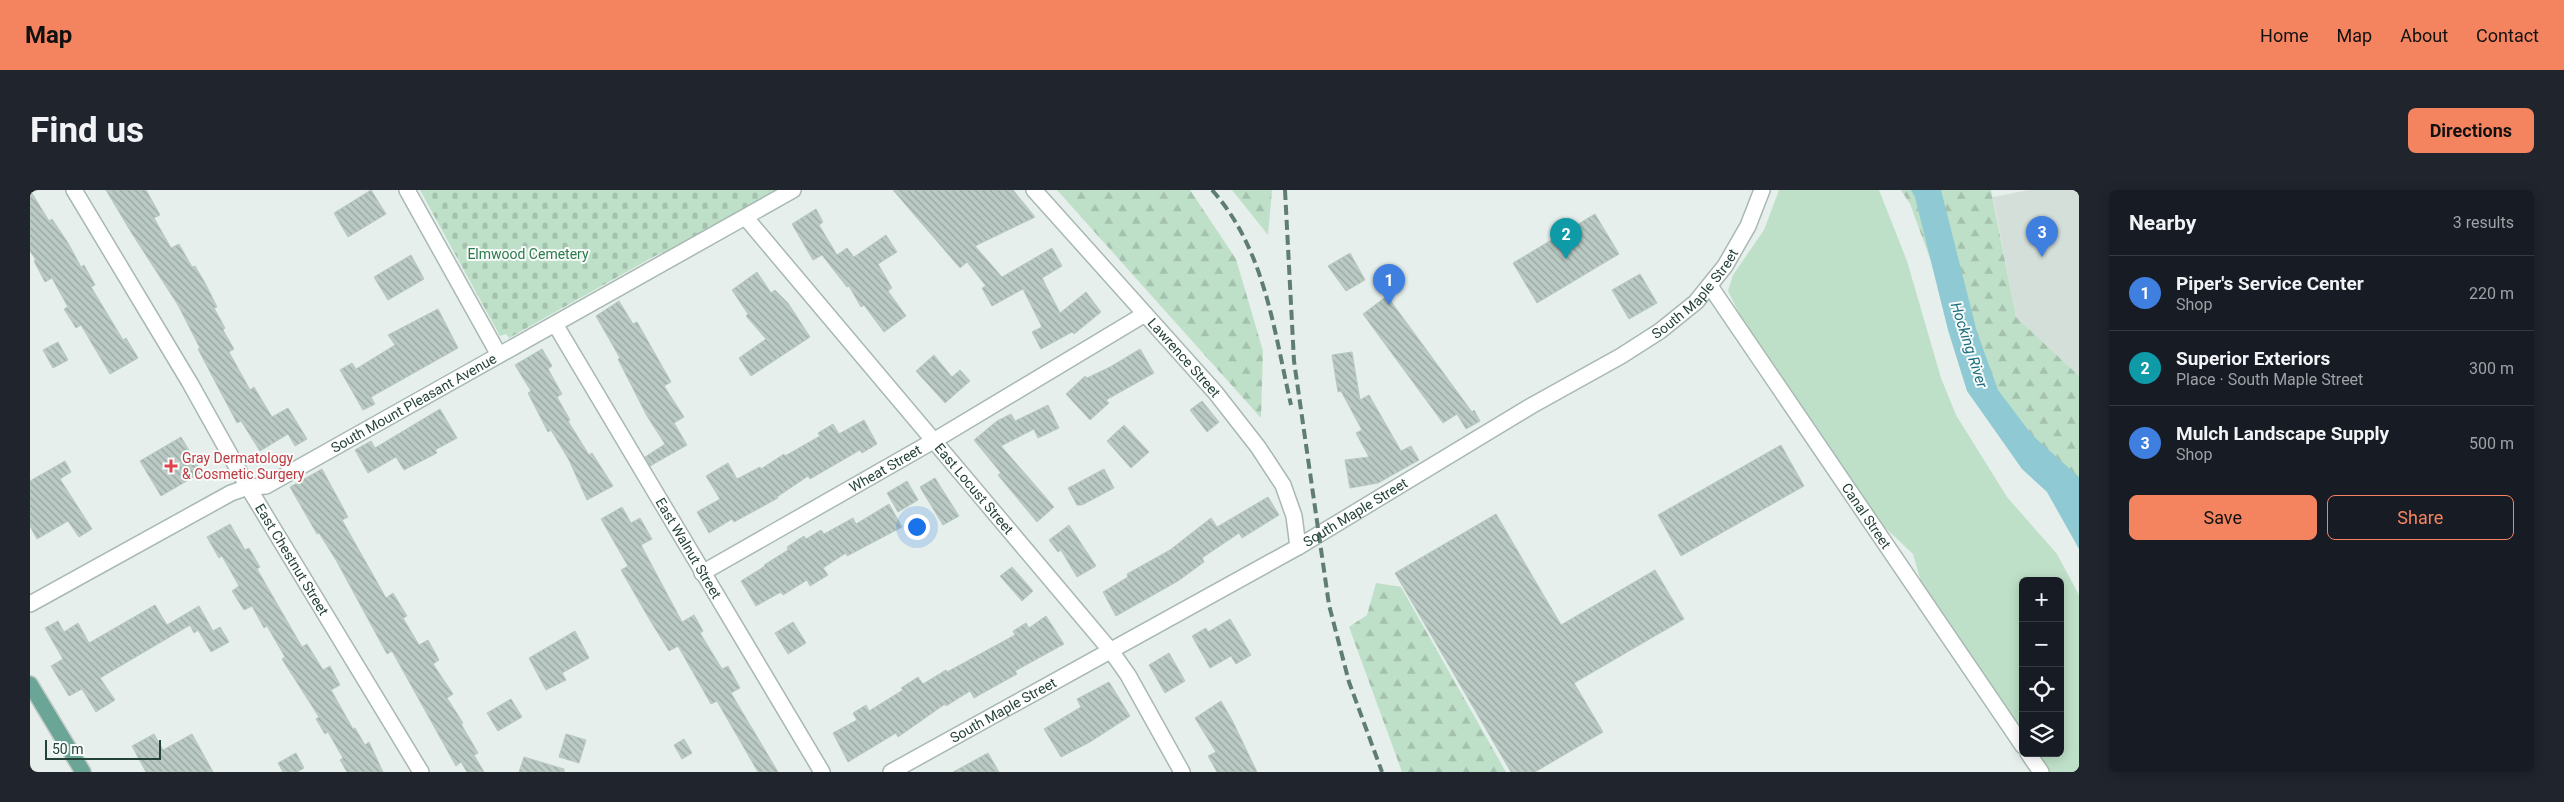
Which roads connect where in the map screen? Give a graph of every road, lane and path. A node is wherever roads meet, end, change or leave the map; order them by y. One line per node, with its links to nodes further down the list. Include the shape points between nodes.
1 (74, 190): 12 (street, East Chestnut Street, via 190,383)
2 (407, 190): 10 (street)
3 (793, 190): 6 (street, South Mount Pleasant Avenue)
4 (1034, 190): 8 (street, Lawrence Street)
5 (1762, 190): 7 (street, South Maple Street, via 1748,226)
6 (746, 218): 9 (street, South Mount Pleasant Avenue); 11 (street, East Locust Street)
7 (1710, 286): 13 (street, South Maple Street, via 1679,317 1621,356 1531,406); 18 (street, Canal Street)
8 (1145, 314): 11 (street, Wheat Street); 13 (street, Lawrence Street, via 1215,392 1283,485 1294,516)
9 (554, 324): 10 (street, South Mount Pleasant Avenue); 14 (street, East Walnut Street)
10 (499, 355): 12 (street, South Mount Pleasant Avenue, via 266,486)
11 (935, 440): 14 (street, Wheat Street); 16 (street, East Locust Street)
12 (248, 487): 15 (street, South Mount Pleasant Avenue, via 231,493); 21 (street, East Chestnut Street)
13 (1298, 547): 16 (street, South Maple Street)
14 (702, 572): 22 (street, East Walnut Street)
15 (30, 604)
16 (1111, 651): 23 (street, South Maple Street); 24 (street, East Locust Street, via 1128,675)
17 (30, 684): 20 (main road)
18 (2019, 740)
19 (2031, 757): 25 (street)
20 (83, 772)
21 (421, 772)
22 (822, 772)
23 (891, 772)
24 (1182, 772)
25 (2041, 772)

